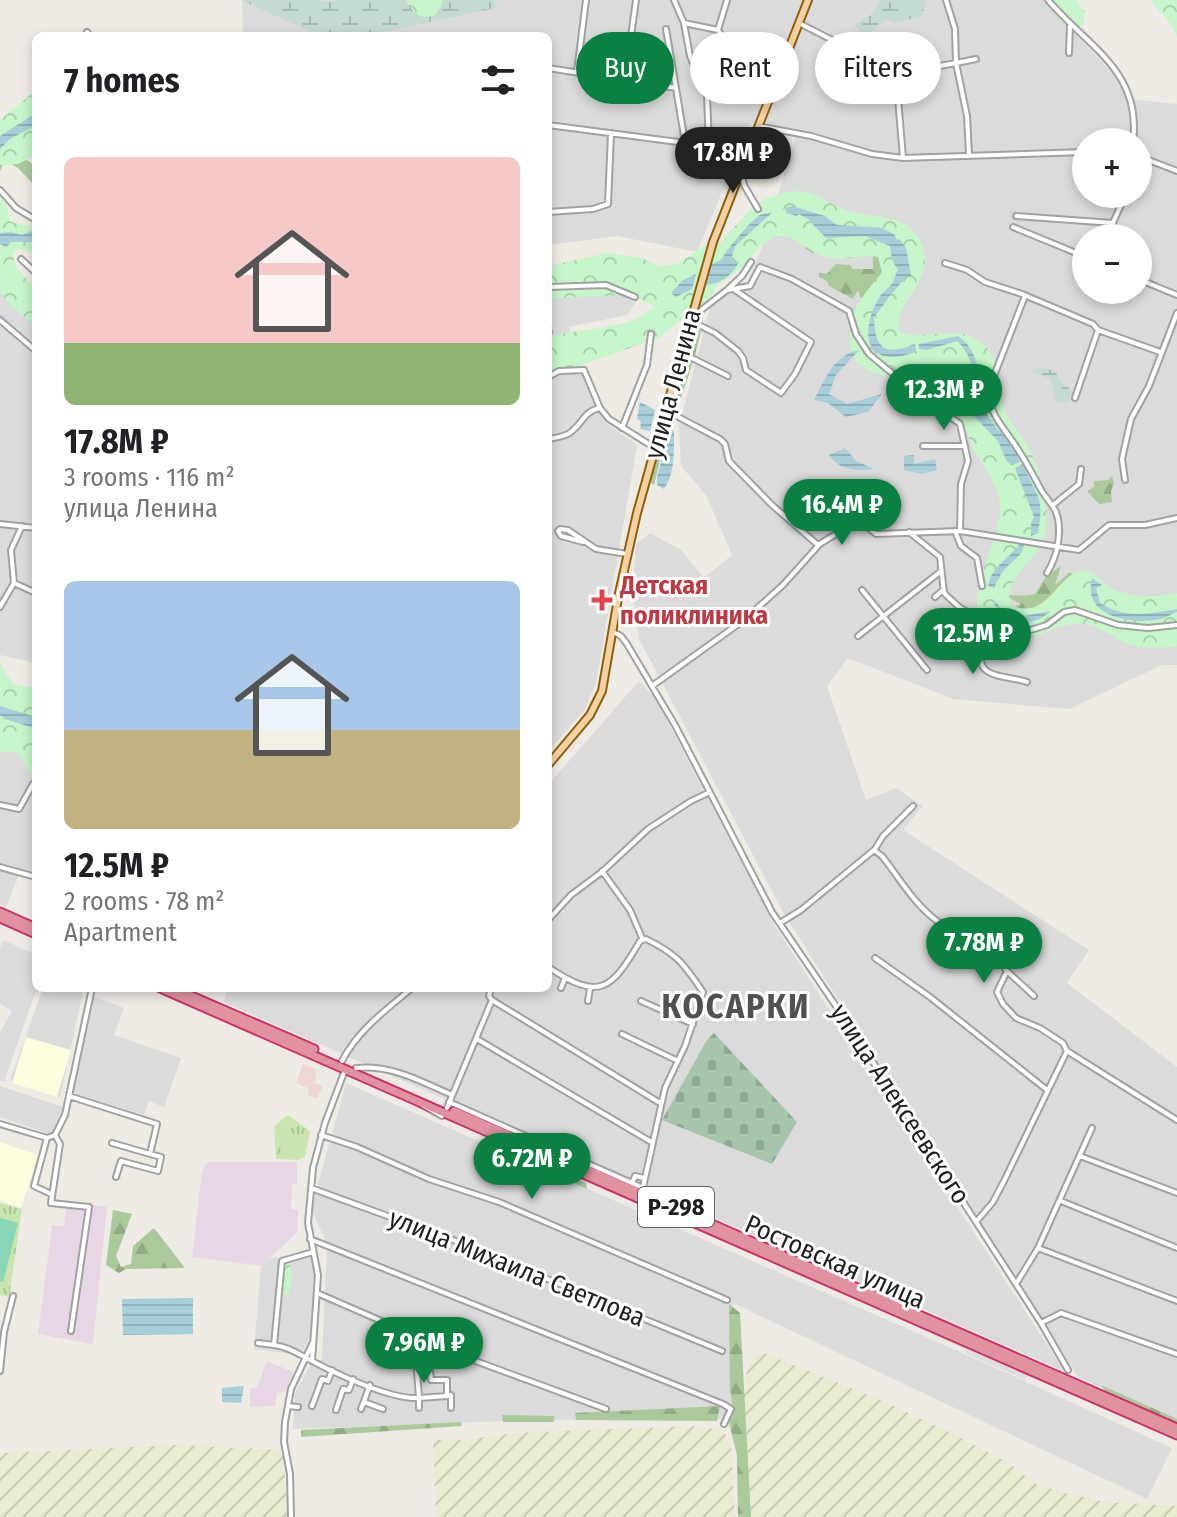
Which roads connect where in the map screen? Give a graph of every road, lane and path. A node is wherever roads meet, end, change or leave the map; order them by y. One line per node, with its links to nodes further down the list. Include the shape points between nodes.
1 (586, 0): 13 (street)
2 (636, 0): 14 (street)
3 (674, 0): 8 (street)
4 (727, 0): 12 (street)
5 (808, 0): 9 (main road, улица Ленина)
6 (946, 0): 19 (street, via 955,29)
7 (1048, 0): 10 (street)
8 (684, 23): 12 (street); 31 (street, via 690,56 707,96)
9 (799, 23): 15 (main road, улица Ленина); 16 (street)
10 (1070, 25): 17 (street); 28 (street, via 1124,79)
11 (666, 29): 23 (street)
12 (718, 30)
13 (582, 32)
14 (632, 32)
15 (795, 32)
16 (817, 32)
17 (1069, 53)
18 (976, 59): 19 (street)
19 (956, 63): 20 (street); 34 (street)
20 (941, 66)
21 (552, 69): 22 (street)
22 (576, 72)
23 (676, 88): 30 (street)
24 (767, 104): 27 (main road, улица Ленина)
25 (898, 104): 35 (street)
26 (552, 126): 29 (street)
27 (758, 126): 32 (main road, улица Ленина); 35 (street)
28 (1132, 128)
29 (611, 133): 30 (street); 42 (street, via 608,204)
30 (685, 142): 31 (street)
31 (709, 144): 32 (street)
32 (747, 151): 37 (main road, улица Ленина)
33 (1072, 152): 34 (street)
34 (969, 155): 35 (street)
35 (903, 158)
36 (1152, 161): 38 (street)
37 (741, 170): 41 (street); 73 (main road, улица Ленина, via 719,221)
38 (1177, 171)
39 (0, 190): 44 (street)
40 (1120, 208): 45 (street)
41 (758, 209)
42 (552, 212)
43 (1016, 216): 45 (street)
44 (32, 218)
45 (1113, 223)
46 (1013, 227): 47 (street)
47 (1072, 251)
48 (21, 259): 51 (street)
49 (751, 262): 55 (street)
50 (945, 263): 57 (street)
51 (32, 269)
52 (1152, 285): 56 (street)
53 (552, 287): 58 (street, via 606,285)
54 (733, 289): 55 (street); 61 (street, via 811,342 781,393 746,370 743,358 726,341); 77 (street, via 750,286 760,267 849,311 869,354 960,424)
55 (727, 290): 61 (street, via 702,307)
56 (1177, 295)
57 (1025, 296): 63 (street); 81 (street, via 988,400)
58 (635, 297)
59 (1177, 313): 67 (street)
60 (0, 320): 62 (street)
61 (695, 323): 68 (street)
62 (6, 327): 64 (street); 66 (street)
63 (1098, 330): 67 (street); 71 (street)
64 (0, 332)
65 (651, 334): 74 (street, via 647,365)
66 (32, 346)
67 (1161, 353): 80 (street, via 1131,419 1122,459)
68 (686, 355): 70 (street); 73 (street)
69 (552, 375): 72 (street, via 584,370)
70 (728, 376)
71 (1075, 398)
72 (600, 408): 74 (street); 75 (street, via 586,413 573,431)
73 (668, 411): 78 (main road, улица Ленина); 89 (street, via 720,439 729,461)
74 (622, 428): 78 (street)
75 (552, 438)
76 (923, 446): 77 (street)
77 (965, 446): 86 (street, via 968,461)
78 (655, 448): 91 (main road, улица Ленина)
79 (1081, 469): 81 (street, via 1079,484)
80 (1125, 480)
81 (1052, 506): 90 (street, via 1059,525)
82 (1177, 518): 90 (street, via 1109,525 1079,550)
83 (0, 524): 84 (street)
84 (22, 526): 85 (street); 94 (street, via 11,550)
85 (32, 527)
86 (958, 531): 87 (street); 90 (street); 95 (street, via 961,546 977,558)
87 (908, 532): 89 (street, via 876,534 859,520); 92 (street, via 940,557)
88 (583, 542): 88 (street, via 568,530 558,531 561,536); 91 (street)
89 (818, 545): 108 (street, via 744,620)
90 (1056, 548): 93 (street)
91 (627, 554): 104 (main road, улица Ленина)
92 (940, 572): 97 (street); 101 (street)
93 (1047, 573)
94 (14, 583): 98 (street); 100 (street)
95 (982, 586)
96 (862, 590): 101 (street)
97 (943, 590): 99 (street); 103 (street)
98 (32, 591)
99 (935, 597)
100 (0, 607)
101 (885, 616): 105 (street); 106 (street)
102 (1177, 625): 103 (street, via 1118,625 1075,610 1014,635)
103 (992, 631): 107 (street, via 982,663 991,674)
104 (613, 632): 108 (street, улица Алексеевского, via 627,644); 109 (main road, улица Ленина, via 598,701)
105 (858, 636)
106 (927, 670)
107 (1027, 682)
108 (652, 686): 111 (street, улица Алексеевского)
109 (552, 760)
110 (32, 786): 112 (street, via 19,809)
111 (709, 793): 116 (street, via 648,829); 120 (street, улица Алексеевского)
112 (0, 805)
113 (913, 806): 114 (street)
114 (874, 850): 120 (street); 125 (street, via 939,923 983,947)
115 (0, 867): 117 (street)
116 (602, 871): 119 (street); 122 (street, via 630,910)
117 (32, 876)
118 (0, 915): 121 (highway)
119 (552, 916)
120 (780, 923): 168 (street, улица Алексеевского)
121 (32, 929)
122 (643, 940): 128 (street, via 613,981); 138 (street, via 670,951 703,992)
123 (875, 958): 145 (street)
124 (552, 970): 126 (street)
125 (1007, 971): 134 (street); 141 (street, via 997,992 1003,1004 1016,1018 1060,1040)
126 (565, 978): 127 (street); 128 (street)
127 (561, 988)
128 (590, 988): 136 (street)
129 (91, 992): 147 (street)
130 (169, 992): 143 (highway, Ростовская улица / Р-298)
131 (183, 992): 143 (highway, Ростовская улица / Р-298)
132 (407, 992): 143 (street, via 350,1045)
133 (490, 992): 135 (street)
134 (1034, 996)
135 (492, 1000): 140 (street); 148 (street)
136 (588, 1001)
137 (641, 1001): 138 (street)
138 (693, 1024): 142 (street)
139 (622, 1034): 142 (street)
140 (477, 1039): 146 (street); 157 (street)
141 (1067, 1051): 145 (street); 150 (street)
142 (678, 1061): 148 (street)
143 (344, 1065): 144 (highway, Ростовская улица / Р-298); 154 (street); 164 (highway, Ростовская улица / Р-298, via 622,1190)
144 (356, 1068): 146 (street, Ростовская улица, via 404,1074); 149 (highway, Ростовская улица / Р-298)
145 (1047, 1090): 168 (street, via 1004,1181)
146 (452, 1095): 149 (street)
147 (69, 1096): 153 (street); 158 (street, via 157,1124)
148 (661, 1104): 157 (street)
149 (448, 1105): 162 (street); 164 (highway, Ростовская улица / Р-298)
150 (1177, 1120)
151 (0, 1124): 155 (street)
152 (1092, 1128): 159 (street)
153 (55, 1135): 155 (street); 166 (street, via 60,1144)
154 (321, 1135): 163 (street); 176 (street, via 499,1202)
155 (47, 1138): 166 (street, via 34,1186)
156 (112, 1143): 158 (street)
157 (654, 1143): 161 (street)
158 (150, 1154): 160 (street, via 161,1157 158,1171 127,1160 121,1161)
159 (1080, 1156): 165 (street); 167 (street)
160 (116, 1177)
161 (645, 1179): 162 (street, via 635,1176); 164 (street)
162 (632, 1183): 164 (street)
163 (311, 1188): 169 (street); 184 (street, улица Михаила Светлова, via 453,1240)
164 (641, 1192): 191 (highway, Ростовская улица / Р-298); 209 (highway, Ростовская улица / Р-298)
165 (1177, 1193)
166 (51, 1194): 179 (street, via 51,1203 89,1207)
167 (1061, 1201): 170 (street); 171 (street)
168 (976, 1222): 173 (street, улица Алексеевского)
169 (310, 1239): 172 (street); 207 (street, via 731,1409)
170 (1038, 1248): 173 (street); 177 (street)
171 (1177, 1248)
172 (313, 1252): 174 (street); 183 (street, via 282,1261)
173 (1016, 1284): 178 (street, улица Алексеевского)
174 (317, 1293): 181 (street); 205 (street, via 462,1356)
175 (13, 1296): 180 (street)
176 (727, 1300)
177 (1177, 1301)
178 (1041, 1323): 185 (street, via 1061,1313); 189 (street, улица Алексеевского)
179 (71, 1331)
180 (2, 1332): 190 (street)
181 (314, 1340): 186 (street); 187 (street)
182 (258, 1343): 183 (street)
183 (274, 1345): 186 (street)
184 (722, 1351)
185 (1177, 1354)
186 (305, 1356): 187 (street); 198 (street)
187 (312, 1361): 188 (street)
188 (332, 1370): 192 (street); 199 (street, via 328,1381 322,1379)
189 (1068, 1370): 191 (street); 194 (street, улица Алексеевского)
190 (0, 1371)
191 (1061, 1377): 194 (highway, Ростовская улица / Р-298)
192 (353, 1379): 193 (street); 206 (street)
193 (370, 1385): 196 (street, via 404,1399); 197 (street)
194 (1078, 1385): 208 (highway, Ростовская улица / Р-298)
195 (447, 1396): 196 (street); 196 (street, via 447,1380 431,1380 430,1371 417,1371); 202 (street, via 451,1395)
196 (419, 1398): 201 (street)
197 (364, 1402): 203 (street); 204 (street)
198 (288, 1406): 200 (street); 210 (street, via 284,1442)
199 (312, 1406)
200 (298, 1407)
201 (419, 1408)
202 (451, 1408)
203 (361, 1409)
204 (383, 1409)
205 (606, 1409)
206 (336, 1410)
207 (724, 1424)
208 (1177, 1428)
209 (1177, 1435)
210 (291, 1517)

